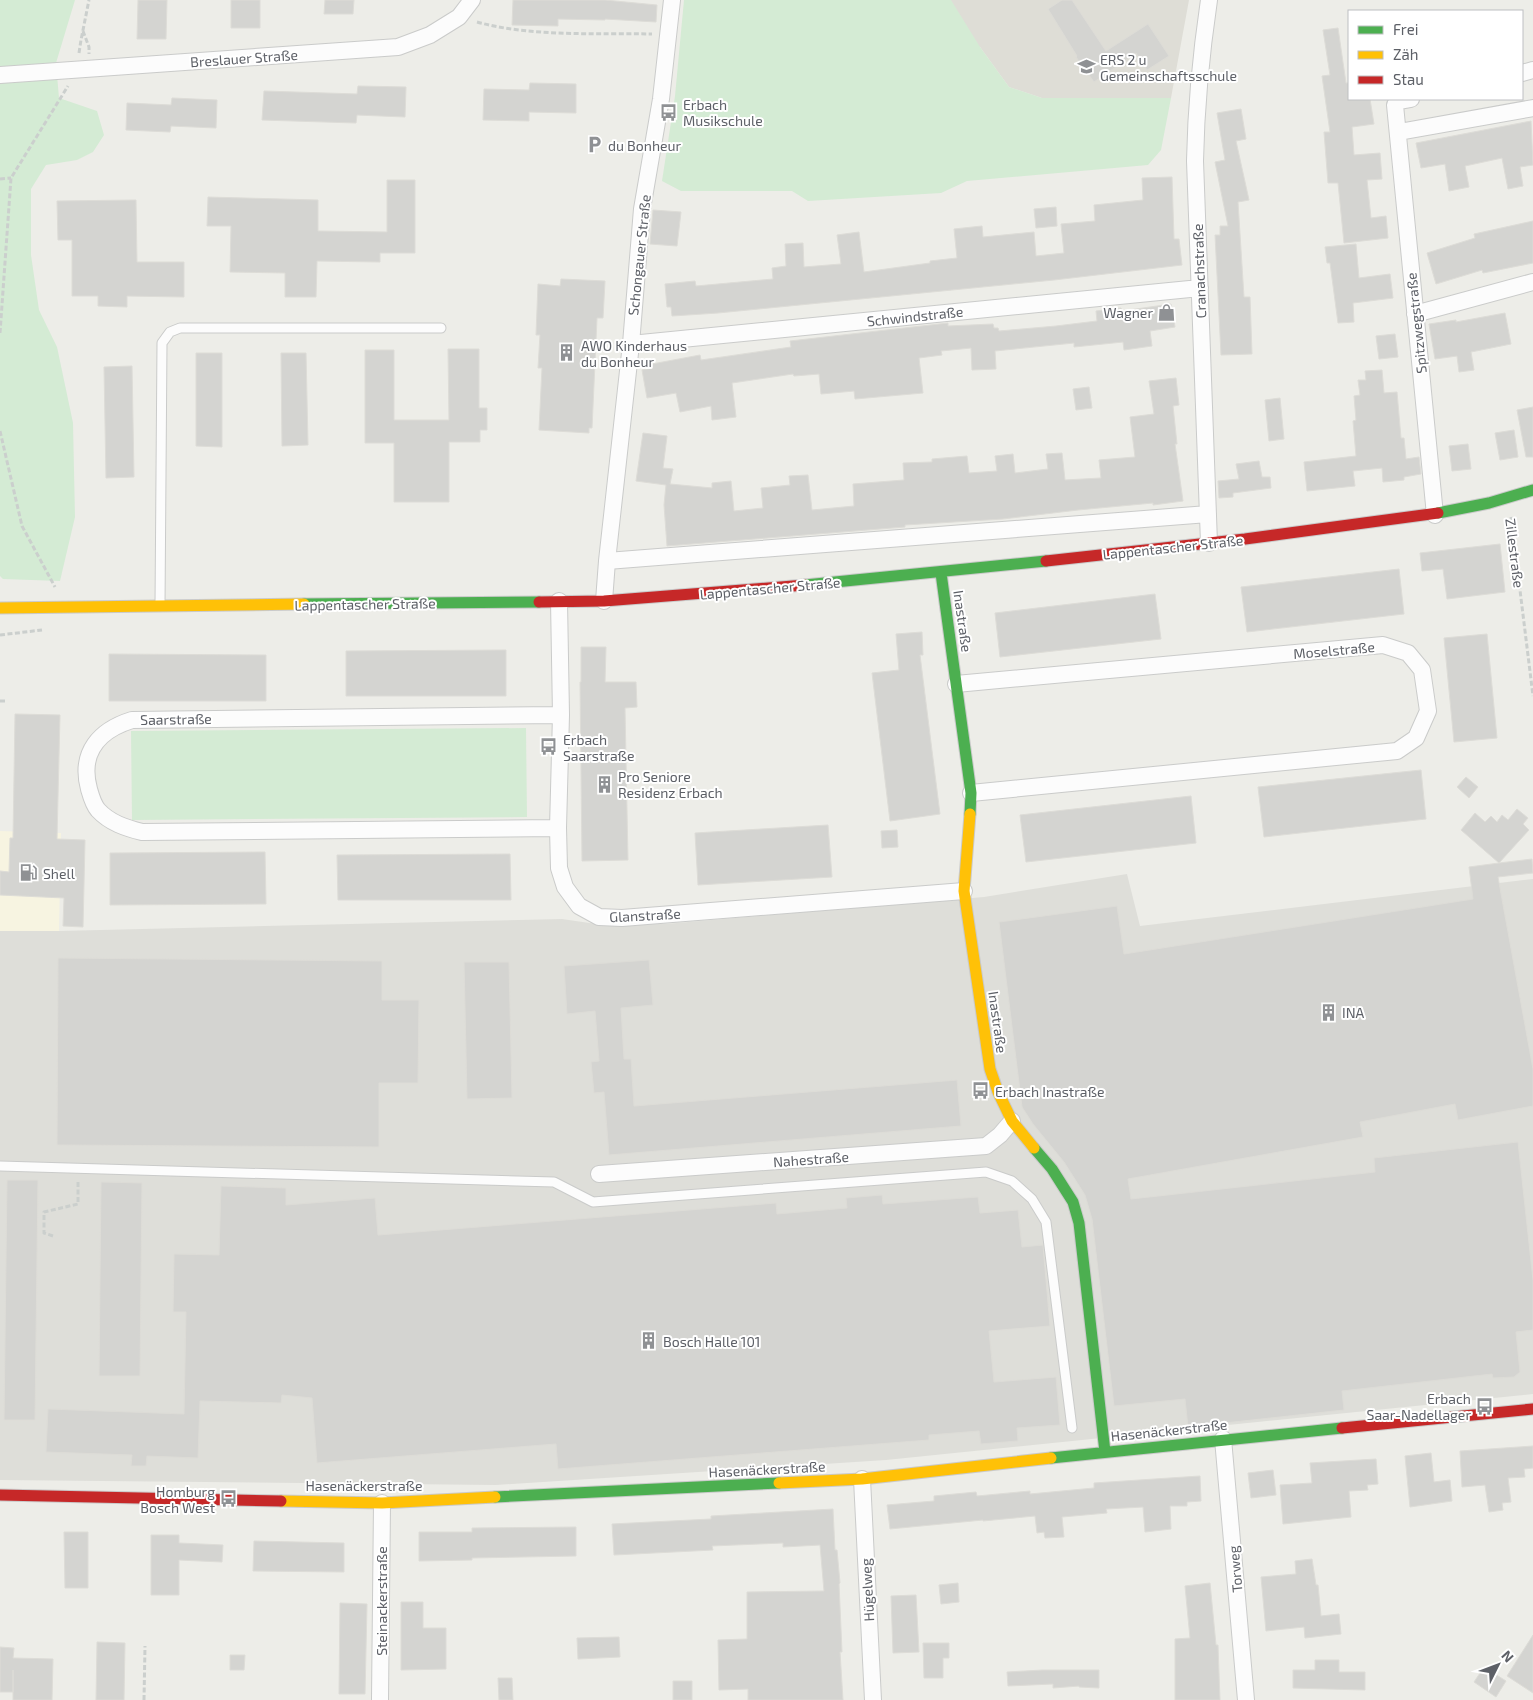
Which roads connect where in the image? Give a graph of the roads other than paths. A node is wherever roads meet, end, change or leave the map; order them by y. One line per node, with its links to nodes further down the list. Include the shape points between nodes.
1 (472, 0): 4 (street, Breslauer Straße, via 460,17 430,35 398,47 83,64)
2 (672, 0): 12 (street, Schongauer Straße, via 642,209)
3 (1209, 0): 9 (street, Cranachstraße, via 1196,106)
4 (0, 75)
5 (1405, 100): 7 (street, Spitzwegstraße, via 1395,105)
6 (1533, 108): 7 (street)
7 (1399, 132): 10 (street, Spitzwegstraße)
8 (1533, 282): 10 (street)
9 (1200, 288): 12 (street, Schwindstraße); 14 (street, Cranachstraße)
10 (1415, 314): 15 (street, Spitzwegstraße)
11 (441, 328): 21 (lane, via 180,328 170,332 162,343)
12 (631, 344): 17 (street, Schongauer Straße)
13 (1533, 490): 15 (street, Lappentascher Straße)
14 (1208, 514): 16 (street, Cranachstraße); 17 (street, Lappentascher Straße)
15 (1435, 515): 16 (street, Lappentascher Straße)
16 (1210, 543): 18 (street, Lappentascher Straße)
17 (607, 561): 20 (street, Schongauer Straße)
18 (941, 573): 20 (street, Lappentascher Straße); 23 (street, Inastraße)
19 (559, 601): 20 (street, Lappentascher Straße); 21 (street, Lappentascher Straße); 24 (street, Glanstraße)
20 (604, 601)
21 (160, 607): 22 (street, Lappentascher Straße)
22 (0, 608)
23 (956, 684): 25 (street, Inastraße); 25 (street, Moselstraße, via 1383,645 1408,653 1422,670 1428,711 1416,738 1397,751)
24 (561, 715): 26 (street, Glanstraße); 26 (street, Saarstraße, via 132,720 109,729 98,739 87,766 88,782 99,810 114,823 142,832)
25 (971, 793): 27 (street, Inastraße)
26 (558, 828): 27 (street, Glanstraße, via 559,868 565,887 578,906 598,917 622,918)
27 (964, 891): 28 (street, Inastraße, via 990,1069)
28 (1012, 1121): 30 (street, Nahestraße, via 986,1146); 34 (street, Inastraße, via 1052,1169 1073,1202 1079,1223)
29 (0, 1166): 32 (lane, via 554,1182 593,1202 986,1172 1012,1181 1032,1199 1046,1222)
30 (599, 1174)
31 (1533, 1409): 33 (street, Hasenäckerstraße)
32 (1072, 1428)
33 (1224, 1439): 34 (street, Hasenäckerstraße); 40 (street, Torweg)
34 (1105, 1452): 35 (street, Hasenäckerstraße)
35 (862, 1480): 37 (street, Hasenäckerstraße); 39 (street, Hügelweg)
36 (0, 1495): 37 (street, Hasenäckerstraße)
37 (382, 1502): 38 (street, Steinackerstraße)
38 (380, 1700)
39 (873, 1700)
40 (1246, 1700)

